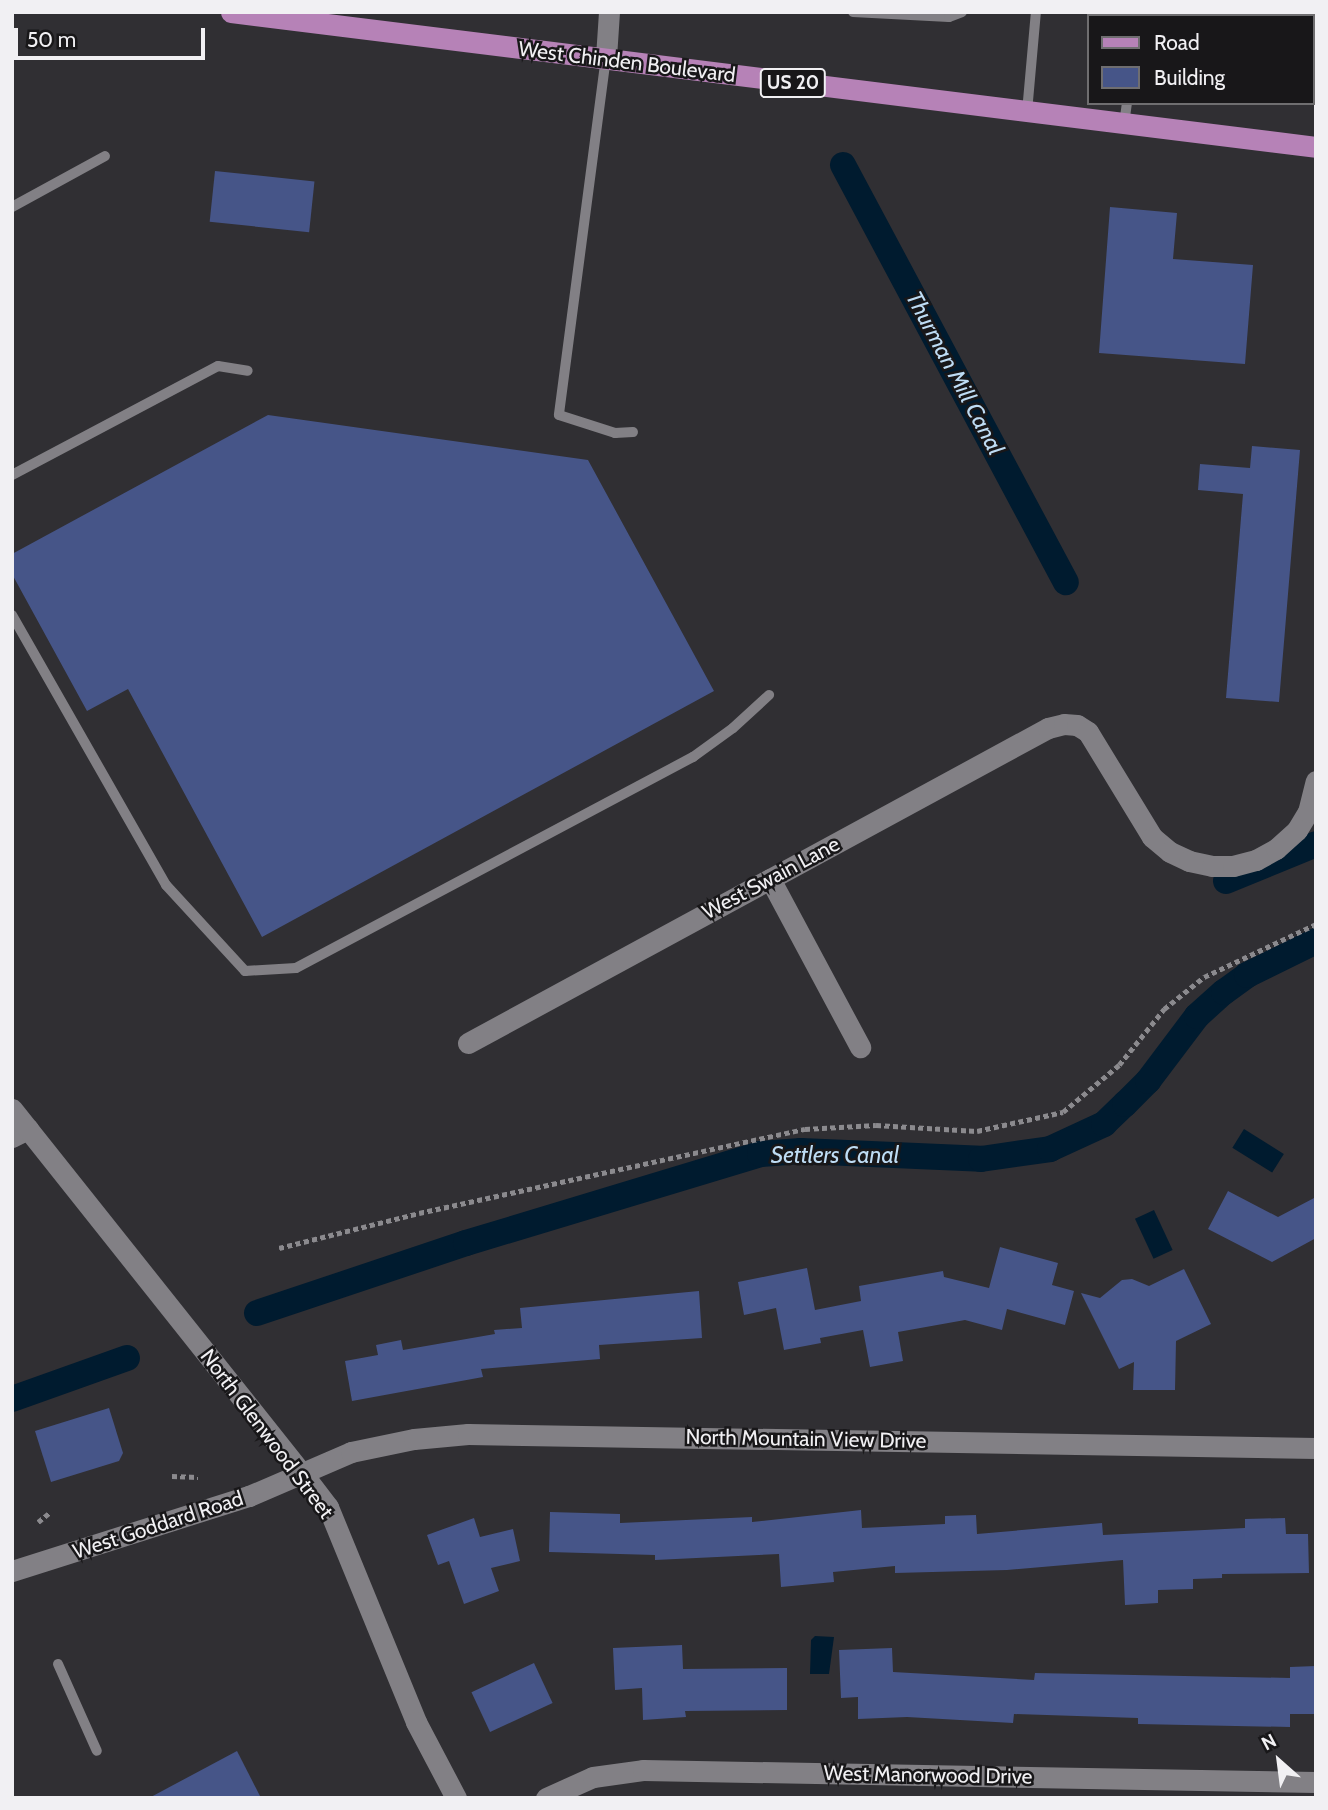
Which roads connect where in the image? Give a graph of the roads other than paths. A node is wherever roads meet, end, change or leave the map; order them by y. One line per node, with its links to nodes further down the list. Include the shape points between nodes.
1 (231, 12): 6 (main road, West Chinden Boulevard / US 20)
2 (609, 12): 6 (street)
3 (853, 12): 4 (lane, via 948,17)
4 (962, 12)
5 (1037, 12): 7 (lane)
6 (606, 57): 7 (main road, West Chinden Boulevard / US 20); 13 (lane, via 559,415 615,433)
7 (1027, 112): 8 (main road, West Chinden Boulevard / US 20)
8 (1126, 113): 9 (main road, West Chinden Boulevard / US 20)
9 (1316, 147)
10 (105, 156): 11 (lane)
11 (12, 207)
12 (248, 371): 14 (lane, via 218,366)
13 (633, 432)
14 (12, 475)
15 (12, 615): 16 (lane, via 166,885 245,971 296,968 692,757)
16 (769, 695)
17 (1315, 786): 18 (street, West Swain Lane, via 1297,830 1276,849 1233,866 1189,862 1152,837 1097,742 1077,725 1063,724)
18 (769, 879): 19 (street, West Swain Lane); 20 (street)
19 (468, 1042)
20 (860, 1047)
21 (12, 1109): 22 (street, North Glenwood Street)
22 (20, 1133): 24 (street, North Glenwood Street, via 153,1286)
23 (1316, 1448): 24 (street, North Mountain View Drive, via 468,1434 351,1452)
24 (302, 1473): 25 (street, West Goddard Road, via 249,1496); 29 (street, North Glenwood Street, via 328,1507 416,1722)
25 (12, 1571)
26 (58, 1664): 27 (lane)
27 (97, 1751)
28 (1316, 1782): 30 (street, West Manorwood Drive, via 643,1770 593,1777)
29 (456, 1798)
30 (545, 1798)

